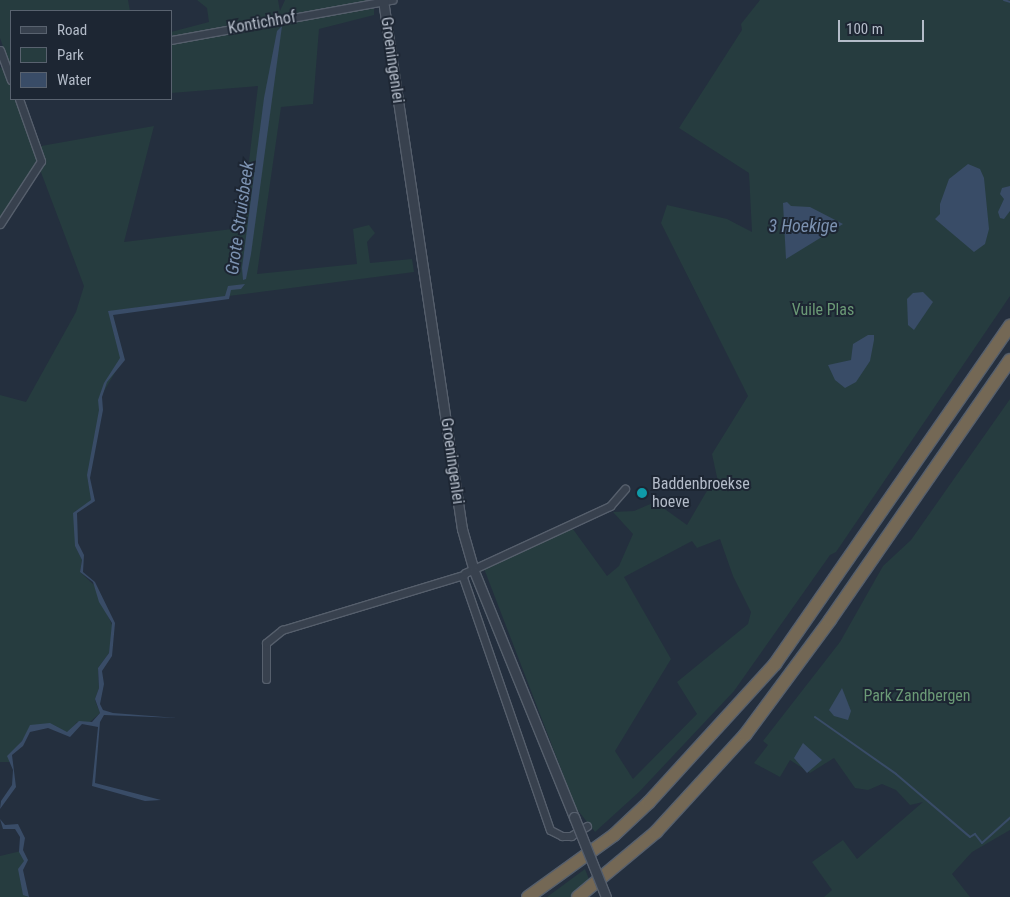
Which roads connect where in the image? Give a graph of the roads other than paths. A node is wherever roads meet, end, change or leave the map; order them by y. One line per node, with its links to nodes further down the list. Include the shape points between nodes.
1 (386, 0): 2 (street, Kontichhof); 10 (street, Groeningenlei, via 462,529)
2 (172, 40)
3 (0, 50): 4 (street)
4 (10, 71)
5 (18, 100): 6 (street, via 41,161)
6 (0, 224)
7 (1010, 326): 14 (highway, via 775,664 614,835)
8 (1010, 360): 15 (highway, via 835,613 745,735 656,832)
9 (625, 489): 10 (street, via 610,506)
10 (474, 571): 11 (street); 16 (street, Groeningenlei, bridge)
11 (463, 575): 12 (street, via 282,630 266,643); 13 (street, via 550,830 571,836)
12 (266, 678)
13 (587, 826)
14 (528, 897)
15 (578, 897)
16 (606, 897)

